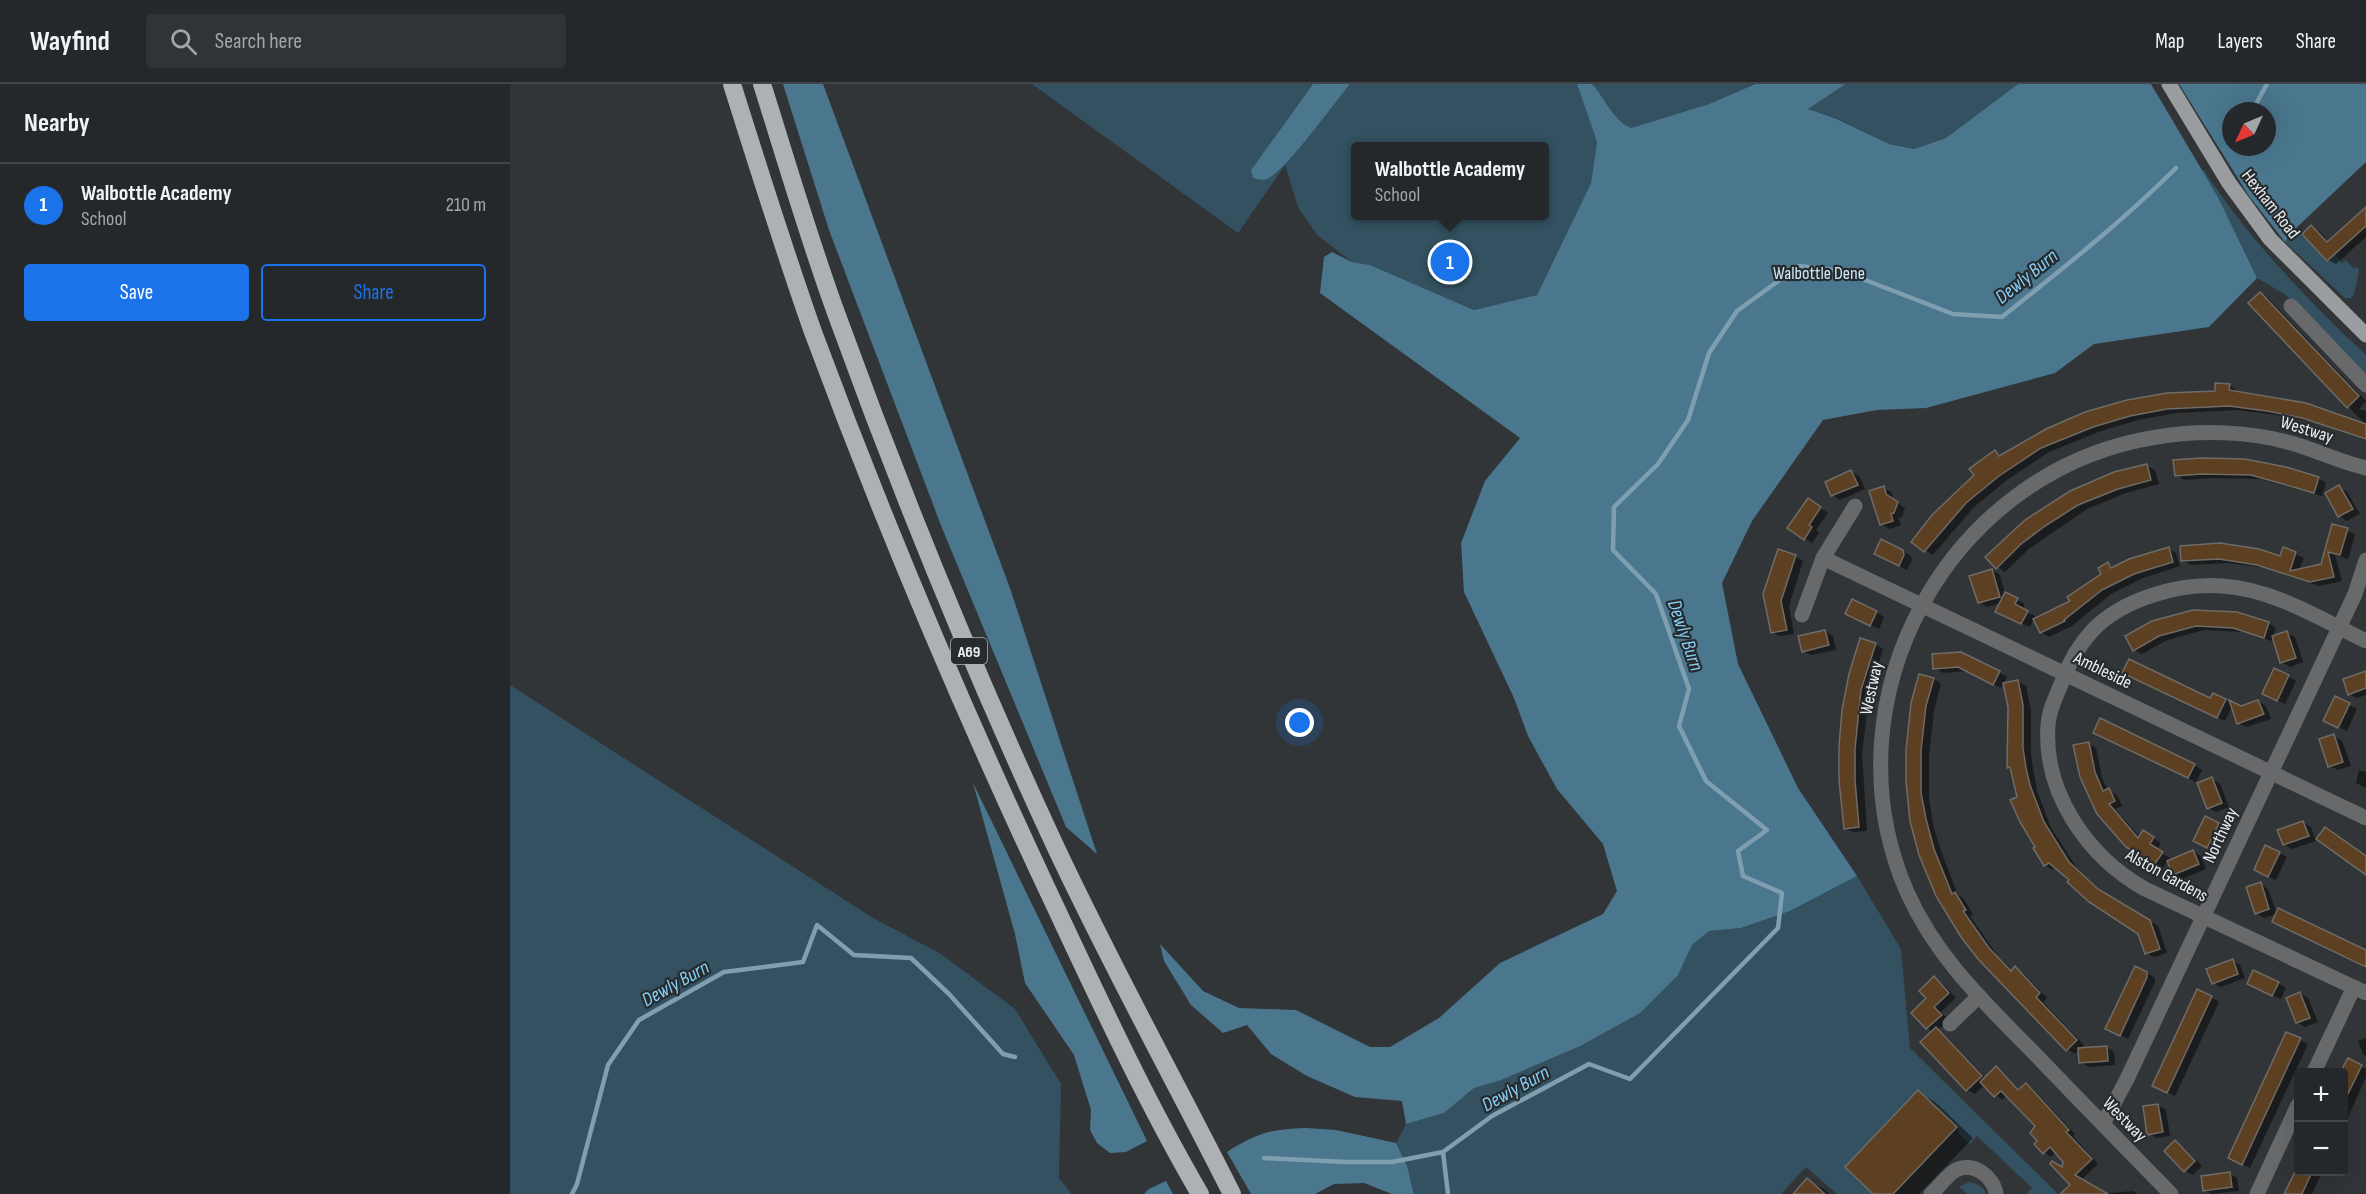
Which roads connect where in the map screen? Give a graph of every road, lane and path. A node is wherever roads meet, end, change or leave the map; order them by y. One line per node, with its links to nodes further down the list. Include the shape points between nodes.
1 (732, 84): 25 (highway, A69, via 813,329 884,518 949,673 1115,1033)
2 (762, 84): 26 (highway, A69, via 838,319 973,662 1052,838)
3 (2169, 84): 5 (main road, Hexham Road, via 2229,183 2270,239)
4 (2291, 306): 6 (street)
5 (2365, 331)
6 (2366, 385)
7 (2366, 468): 11 (street, Westway, via 2290,443 2228,433 2157,437 2122,445 2059,469 2008,501 1968,538)
8 (1855, 506): 9 (street)
9 (1823, 558): 11 (street, Ambleside); 12 (street)
10 (2366, 560): 13 (street, Northway)
11 (1922, 605): 15 (street, Ambleside); 20 (street, Westway, via 1900,650 1884,711 1882,801 1896,862 1908,893 1946,960)
12 (1802, 615)
13 (2339, 628): 14 (street, Alston Gardens); 15 (street, Alston Gardens, via 2253,591 2223,586 2181,587 2132,604 2100,624 2079,646); 16 (street, Northway)
14 (2366, 641)
15 (2065, 674): 16 (street, Ambleside); 18 (street, Alston Gardens, via 2052,705 2048,747 2058,789 2079,831 2124,878)
16 (2271, 772): 17 (street, Ambleside); 18 (street, Northway)
17 (2366, 818)
18 (2203, 918): 19 (street, Alston Gardens); 24 (street, Northway)
19 (2360, 990): 22 (street)
20 (1978, 996): 21 (street); 24 (street, Westway)
21 (1950, 1024)
22 (2316, 1068)
23 (2294, 1114): 30 (street)
24 (2103, 1124): 29 (street, Westway)
25 (1198, 1192)
26 (1232, 1194)
27 (1931, 1194): 28 (street, via 1956,1170 1968,1167 1988,1177)
28 (1996, 1194)
29 (2171, 1194)
30 (2257, 1194)

